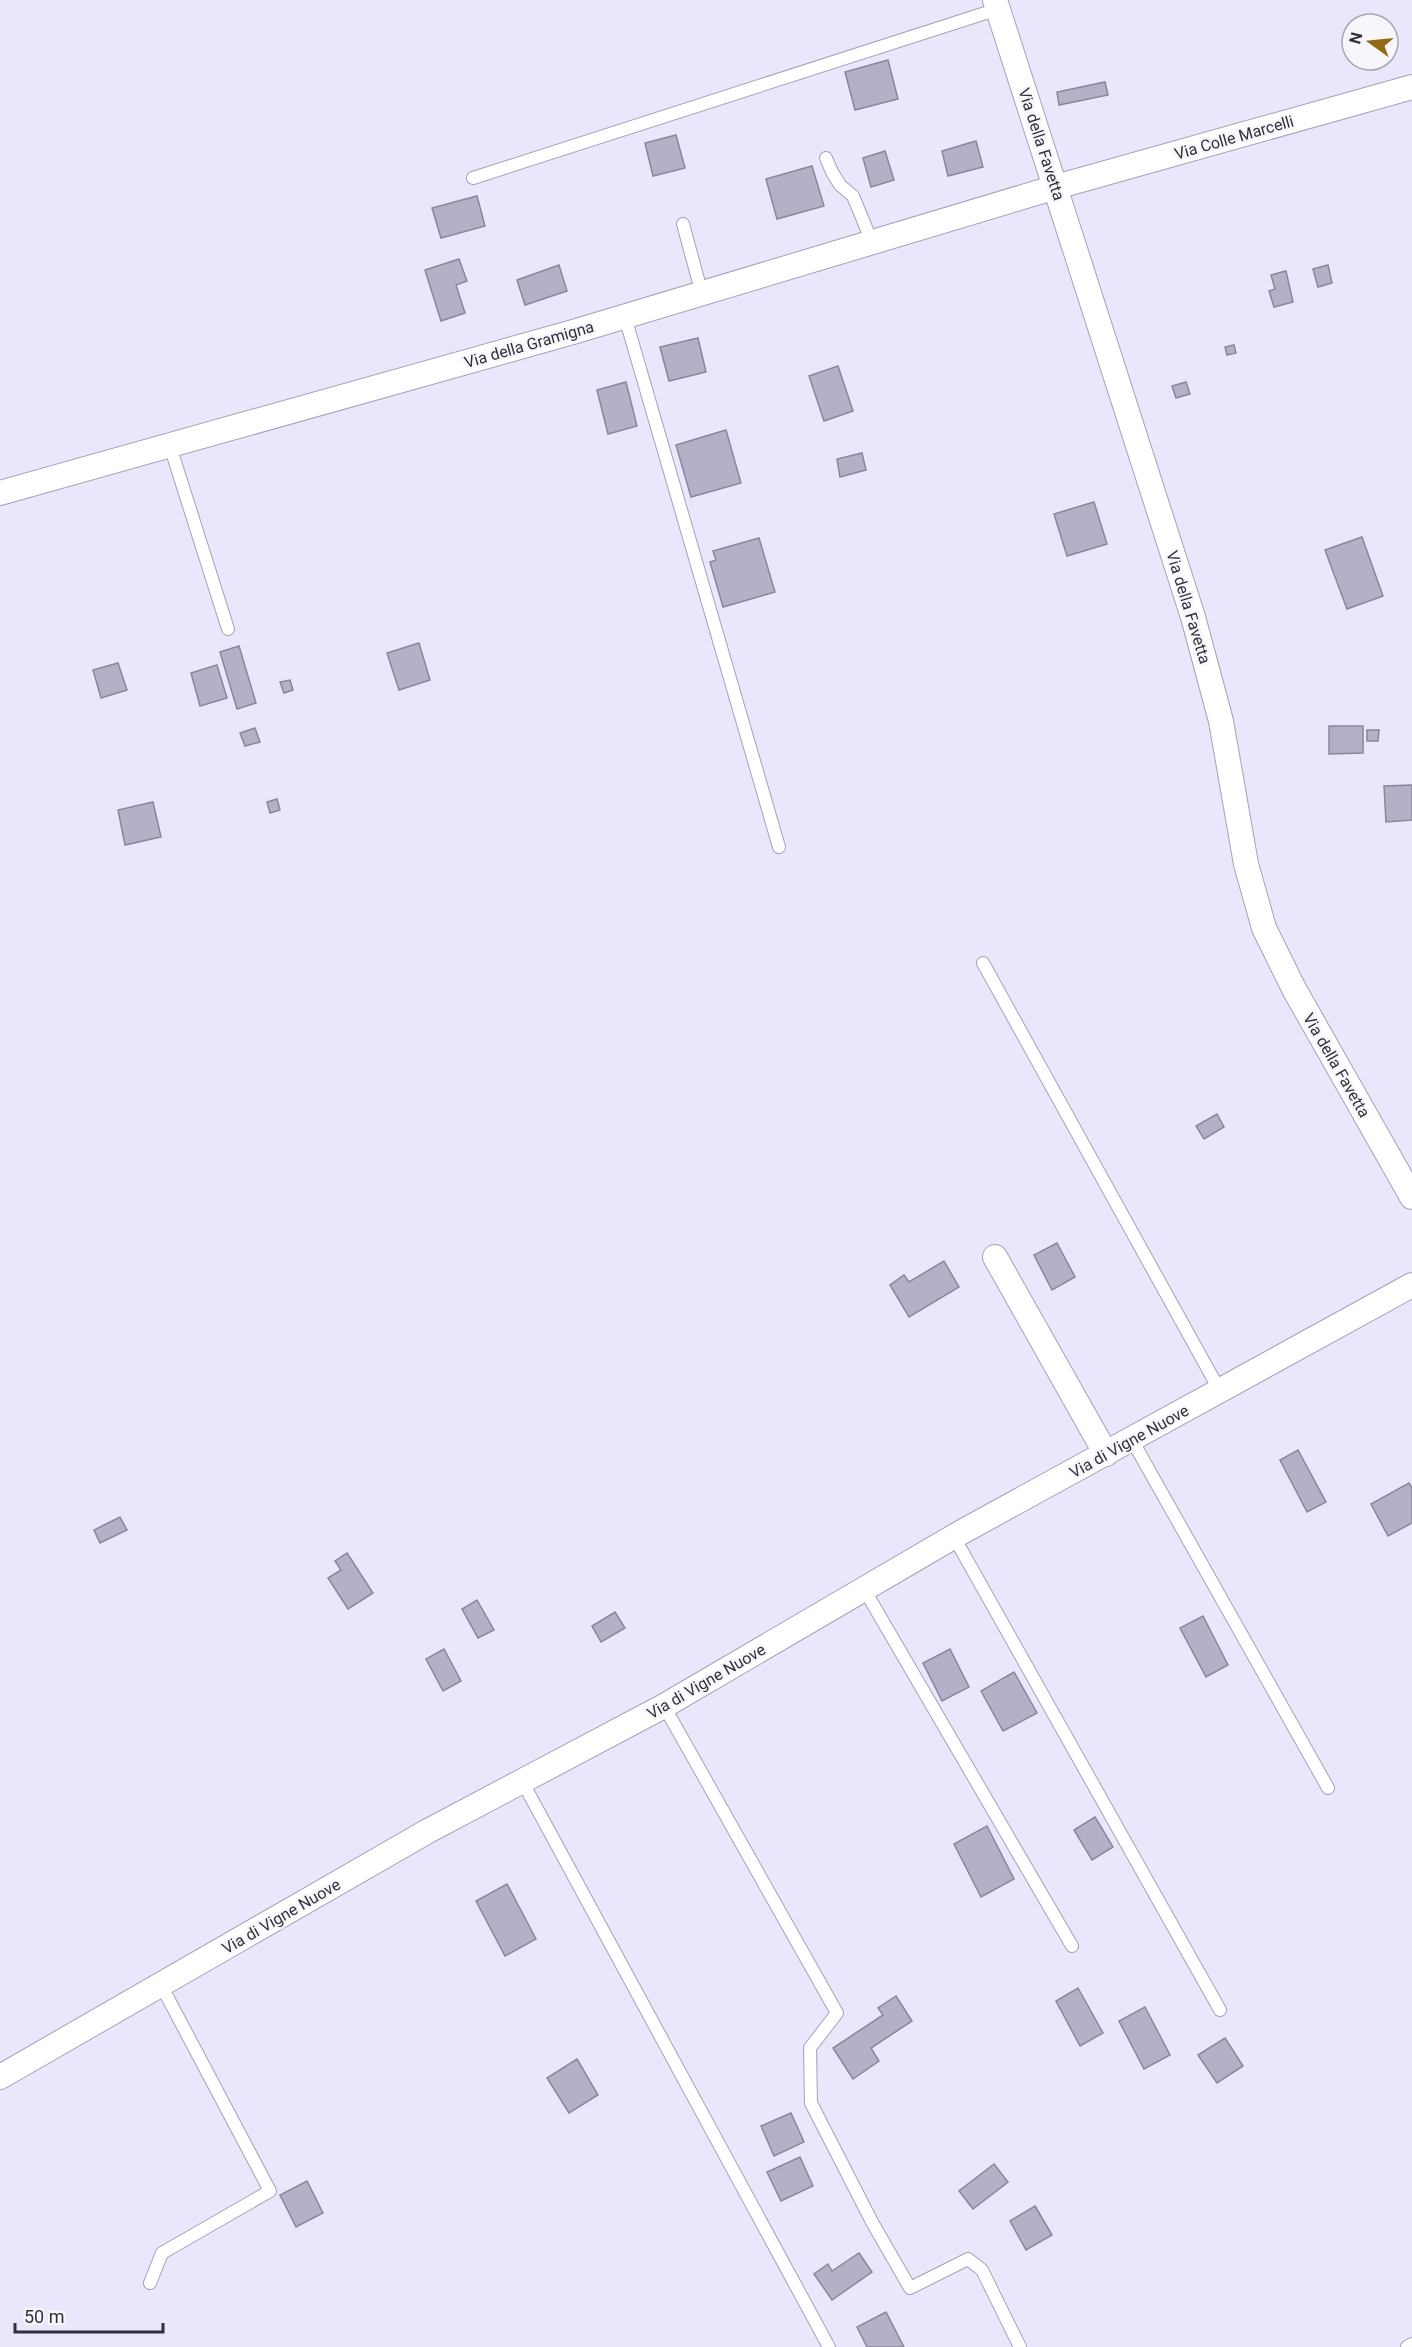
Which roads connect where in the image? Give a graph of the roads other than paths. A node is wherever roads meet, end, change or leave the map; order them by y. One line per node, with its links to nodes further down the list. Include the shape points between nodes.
1 (997, 4): 4 (lane); 5 (street, Via della Favetta)
2 (1412, 87): 5 (street, Via Colle Marcelli)
3 (826, 158): 7 (lane, via 840,184 853,196)
4 (473, 178)
5 (1056, 187): 7 (street, Via della Gramigna); 15 (street, Via della Favetta, via 1202,648 1221,721 1249,875 1264,928 1290,982)
6 (683, 224): 8 (lane)
7 (872, 242): 8 (street, Via della Gramigna)
8 (702, 294): 9 (street, Via della Gramigna)
9 (625, 316): 10 (street, Via della Gramigna); 13 (lane)
10 (170, 446): 11 (street, Via della Gramigna); 12 (lane)
11 (0, 493)
12 (228, 628)
13 (779, 847)
14 (983, 963): 18 (lane)
15 (1412, 1197)
16 (995, 1257): 20 (street)
17 (1412, 1285): 18 (street, Via di Vigne Nuove)
18 (1220, 1391): 19 (street, Via di Vigne Nuove)
19 (1132, 1440): 20 (street, Via di Vigne Nuove); 25 (lane)
20 (1106, 1454): 21 (street, Via di Vigne Nuove)
21 (954, 1537): 22 (street, Via di Vigne Nuove); 28 (lane)
22 (864, 1589): 23 (street, Via di Vigne Nuove); 26 (lane)
23 (663, 1706): 24 (street, Via di Vigne Nuove); 33 (lane, via 837,2013 810,2048 812,2103 872,2222 910,2288 968,2259 982,2270)
24 (522, 1781): 27 (street, Via di Vigne Nuove); 32 (lane)
25 (1328, 1788)
26 (1072, 1946)
27 (161, 1985): 29 (street, Via di Vigne Nuove); 30 (lane, via 270,2192 162,2253)
28 (1220, 2010)
29 (0, 2077)
30 (150, 2283)
31 (1412, 2344): 34 (lane)
32 (829, 2347)
33 (1020, 2347)
34 (1407, 2347)

